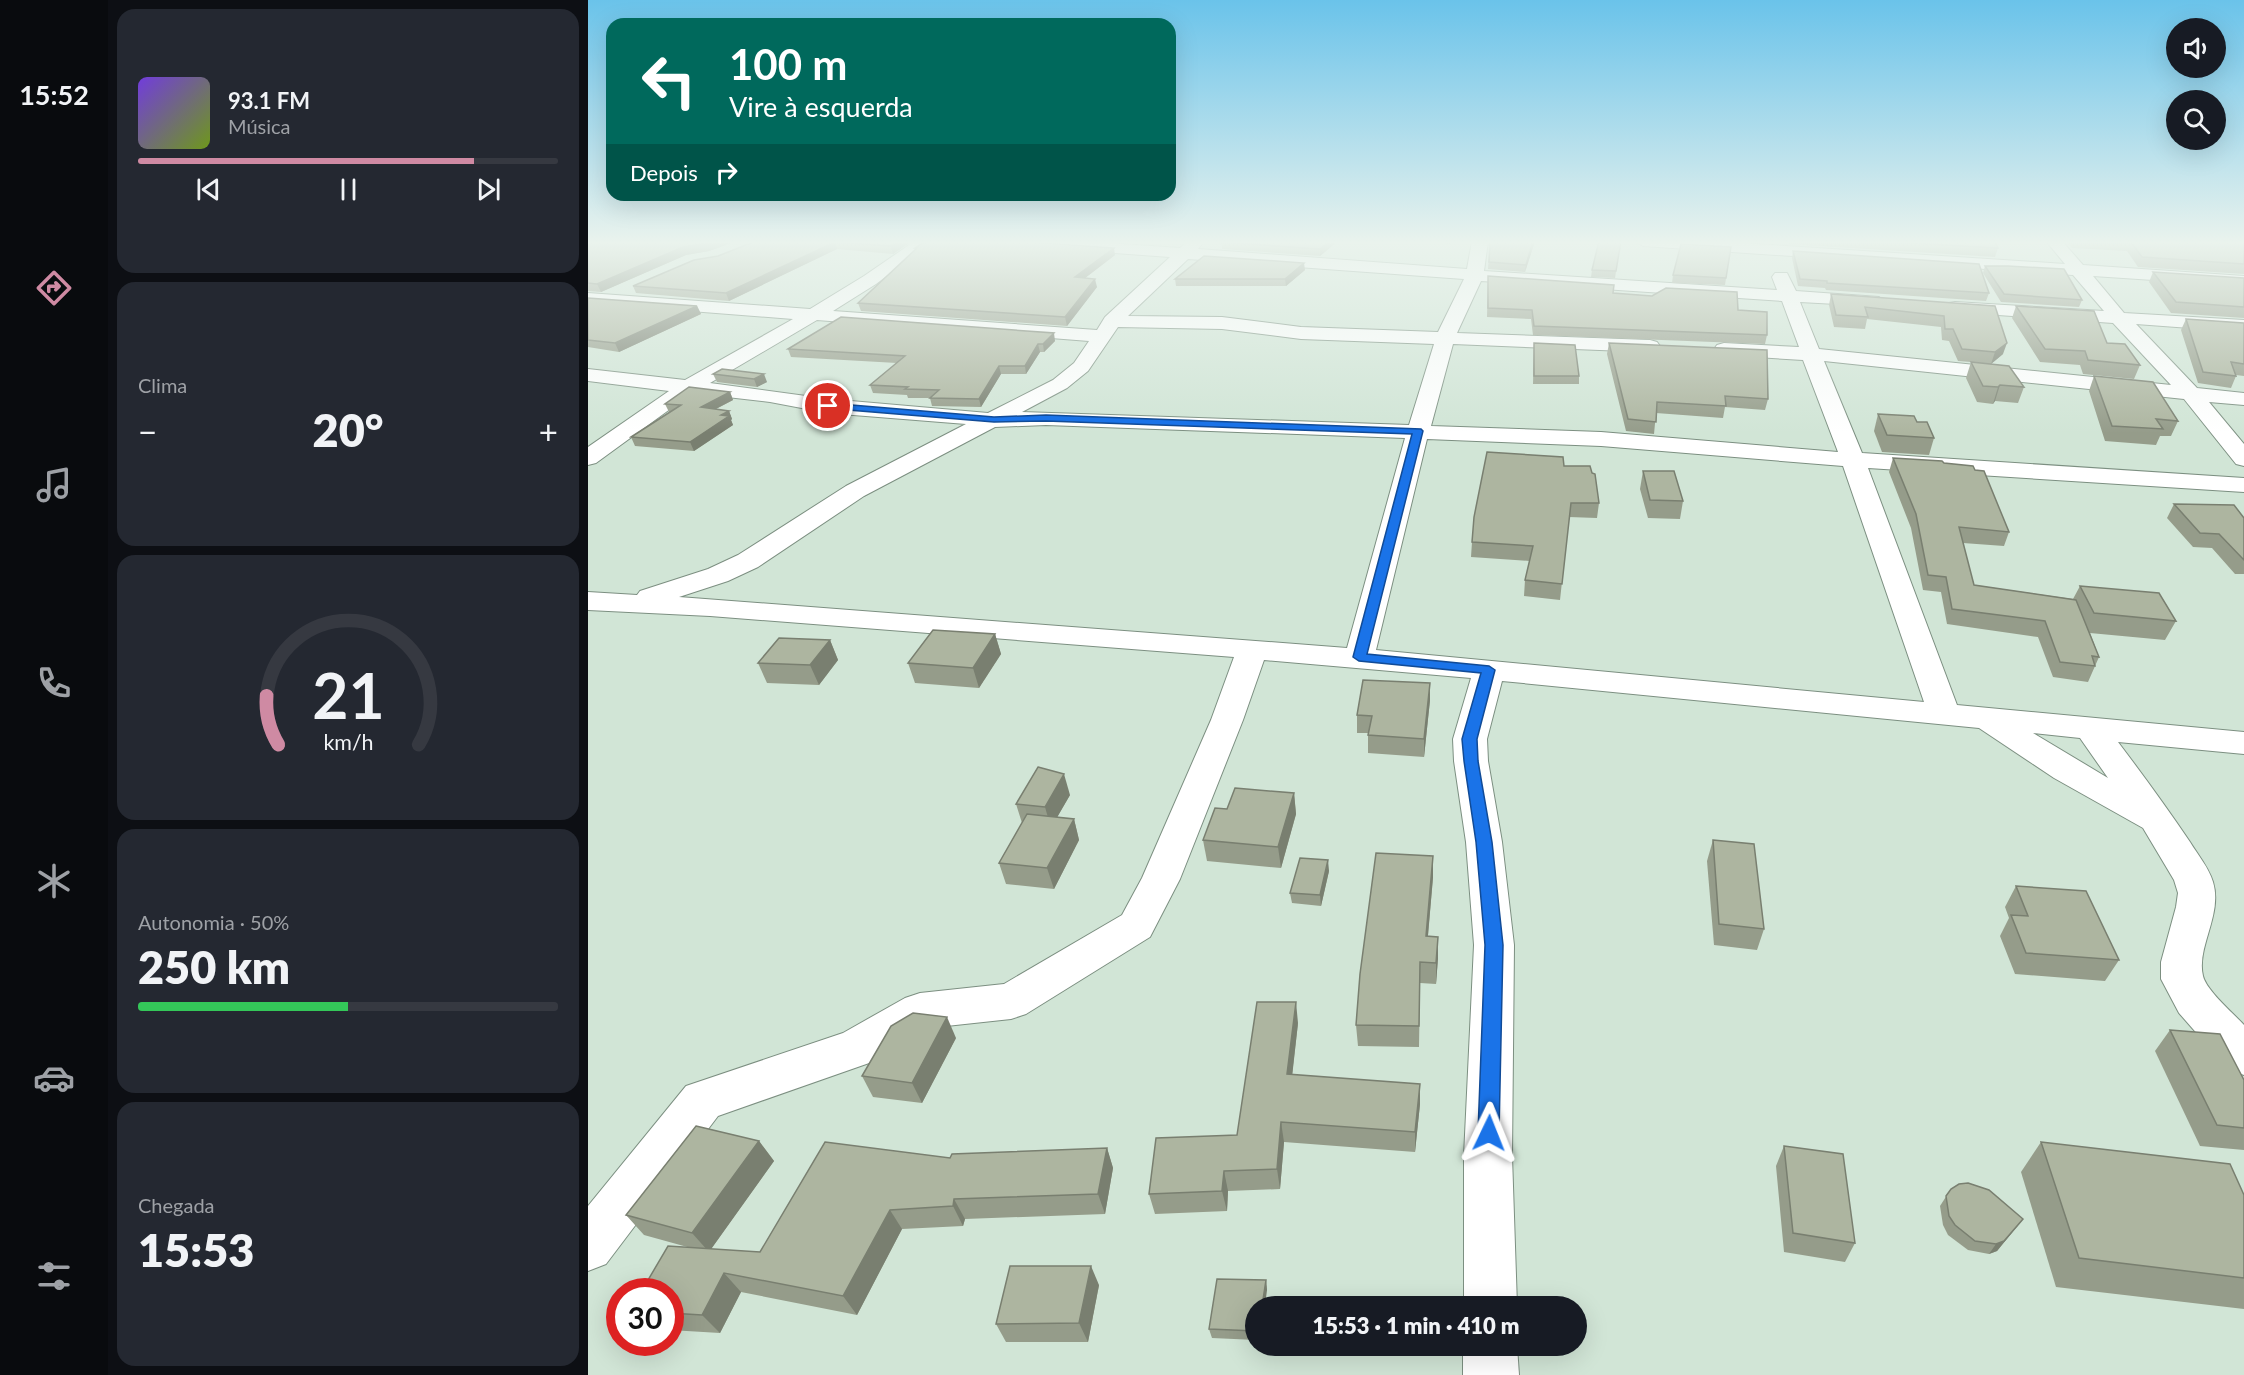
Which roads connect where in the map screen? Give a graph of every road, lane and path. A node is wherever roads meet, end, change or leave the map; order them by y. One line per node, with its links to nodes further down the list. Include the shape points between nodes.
1 (679, 305): 8 (street)
2 (828, 305): 8 (street)
3 (1131, 305): 11 (street)
4 (1460, 305): 12 (street)
5 (1792, 305): 15 (street)
6 (2108, 305): 9 (street)
7 (1938, 306): 9 (street)
8 (812, 315): 11 (street); 17 (street)
9 (2119, 318): 10 (street); 18 (street)
10 (2244, 326)
11 (1107, 328): 12 (street, via 1222,323 1301,333); 20 (street, via 1081,367 1060,384)
12 (1445, 338): 13 (street); 21 (street)
13 (1673, 347)
14 (1706, 348): 15 (street)
15 (1810, 354): 18 (street); 24 (street)
16 (588, 375): 17 (street)
17 (689, 386): 20 (street, via 828,406); 22 (street)
18 (2192, 394): 19 (street); 23 (street)
19 (2244, 399)
20 (994, 420): 21 (street, via 1046,418); 27 (street, via 855,491 748,561)
21 (1418, 431): 24 (street, via 1601,438); 29 (street)
22 (588, 458)
23 (2244, 459)
24 (1853, 460): 25 (street); 31 (street)
25 (2244, 485)
26 (588, 601): 27 (street)
27 (633, 603): 28 (street)
28 (1253, 648): 29 (street); 37 (street, via 1161,879 1136,926 1011,1001 920,1011 856,1048 702,1101)
29 (1359, 657): 30 (street)
30 (1489, 670): 31 (street); 38 (street, via 1470,739 1494,945 1488,1156)
31 (1944, 714): 32 (street)
32 (1987, 719): 33 (street); 35 (street)
33 (2091, 729): 34 (street); 35 (street)
34 (2244, 743)
35 (2158, 822): 36 (street, via 2193,878 2197,893 2182,979 2194,1000)
36 (2244, 1055)
37 (588, 1246)
38 (1490, 1296)
39 (1490, 1356): 40 (street)
40 (1491, 1375)

